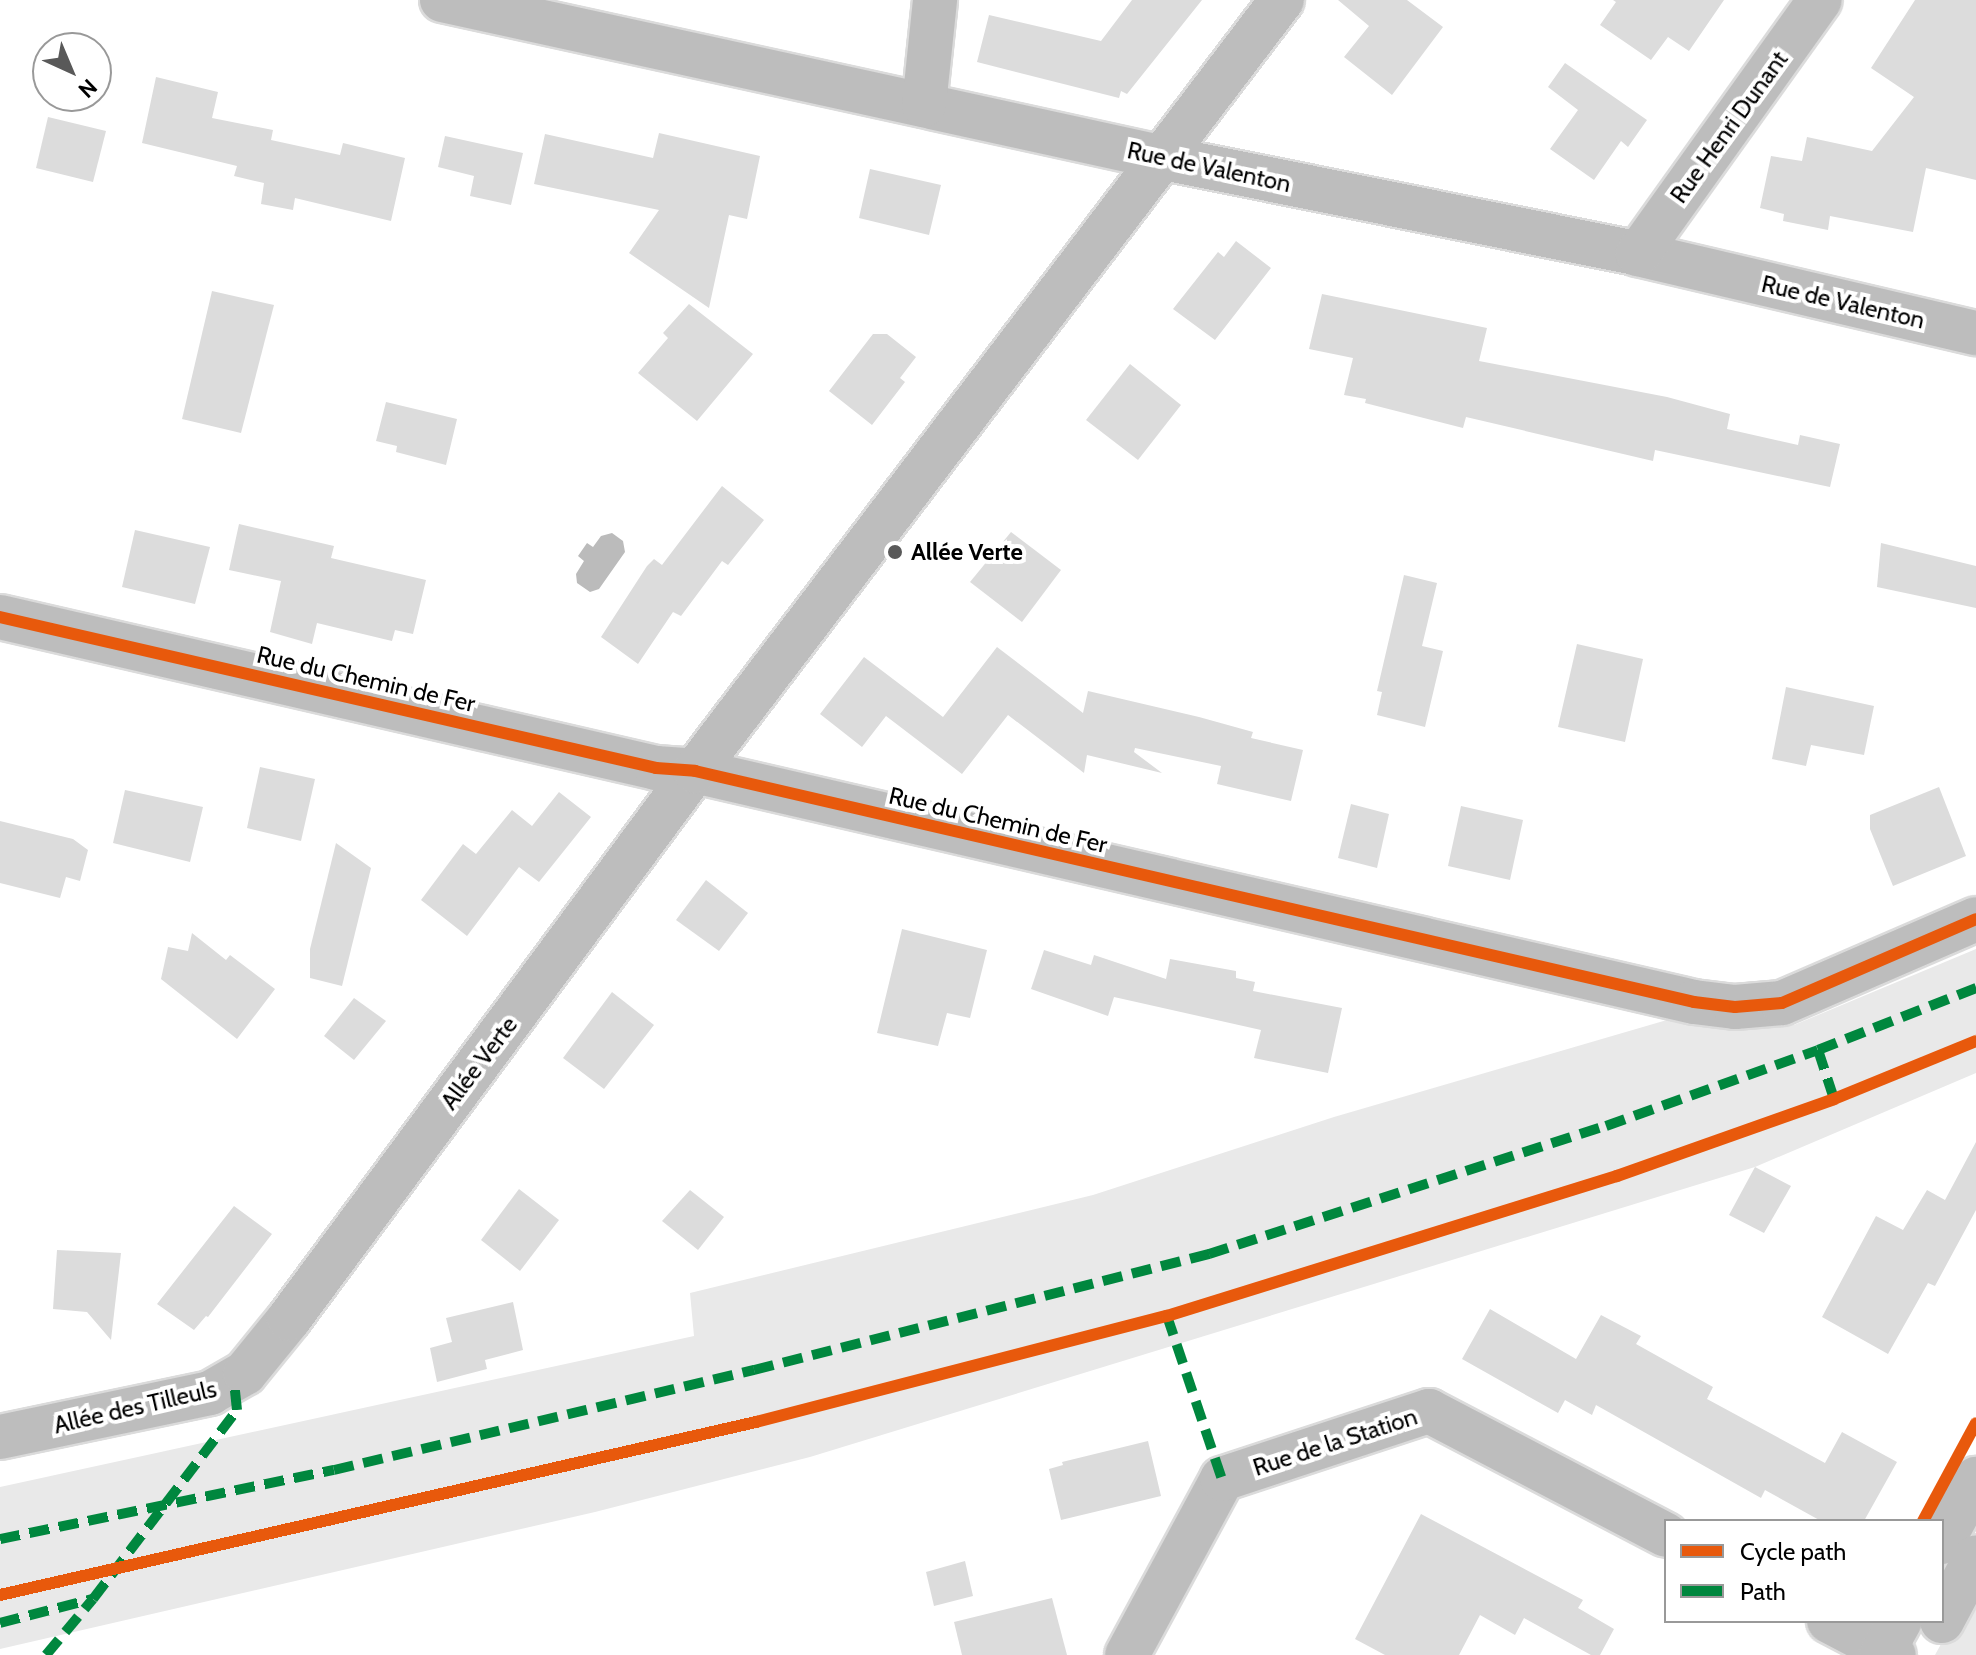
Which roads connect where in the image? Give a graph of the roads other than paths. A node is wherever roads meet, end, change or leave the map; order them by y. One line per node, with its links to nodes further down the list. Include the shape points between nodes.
1 (442, 0): 5 (street, Rue de Valenton)
2 (935, 0): 5 (street)
3 (1282, 0): 6 (street, Allée Verte)
4 (1820, 0): 7 (street, Rue Henri Dunant)
5 (924, 105): 6 (street, Rue de Valenton)
6 (1164, 158): 7 (street, Rue de Valenton); 10 (street, Allée Verte)
7 (1638, 254): 8 (street, Rue de Valenton)
8 (1976, 333)
9 (0, 617): 10 (street, Rue du Chemin de Fer, via 656,768)
10 (695, 771): 11 (street, Rue du Chemin de Fer, via 1694,1002 1735,1007 1782,1003); 12 (street, Allée Verte)
11 (1976, 919)
12 (289, 1319): 13 (street, Allée des Tilleuls, via 245,1373 222,1388)
13 (0, 1437)
14 (1976, 1479): 16 (street)
15 (1664, 1534): 22 (street, Rue de la Station, via 1429,1411 1222,1479)
16 (1944, 1538)
17 (1976, 1557): 18 (street)
18 (1944, 1617)
19 (1834, 1623): 21 (street)
20 (1939, 1623): 21 (street)
21 (1897, 1647)
22 (1127, 1655)

